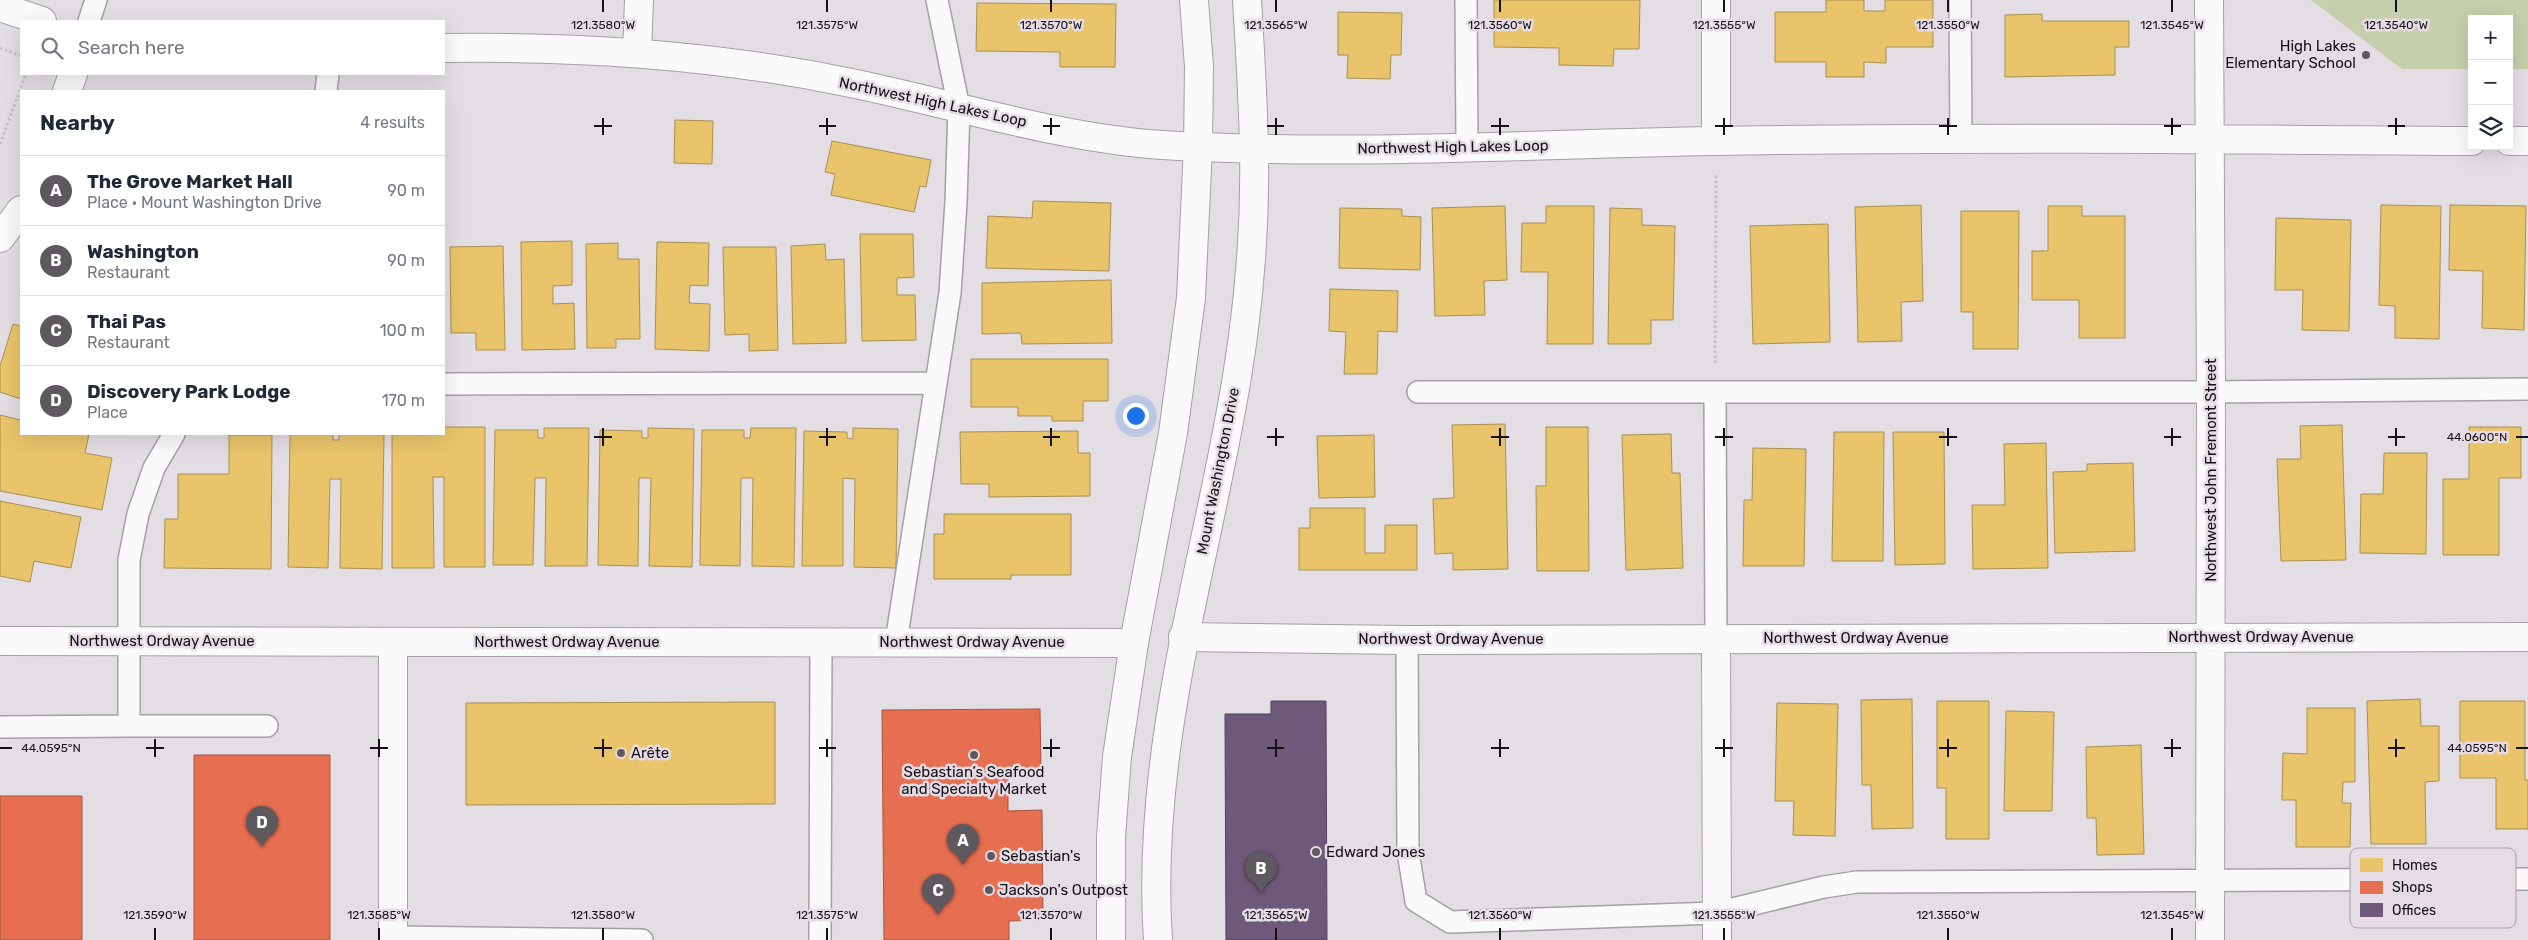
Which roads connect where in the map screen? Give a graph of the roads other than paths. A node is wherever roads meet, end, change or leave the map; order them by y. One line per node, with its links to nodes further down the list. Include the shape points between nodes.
1 (96, 0): 12 (lane)
2 (639, 0): 14 (street)
3 (937, 0): 19 (lane)
4 (1194, 0): 26 (street)
5 (1247, 0): 28 (street, Mount Washington Drive)
6 (1466, 0): 27 (lane)
7 (1716, 0): 22 (street)
8 (1960, 0): 21 (lane)
9 (2209, 0): 20 (street, Northwest John Fremont Street)
10 (0, 7): 11 (street)
11 (39, 20)
12 (89, 20)
13 (445, 48): 14 (street, Northwest High Lakes Loop, via 534,47)
14 (637, 53): 19 (street, Northwest High Lakes Loop, via 846,82)
15 (72, 75): 17 (street)
16 (328, 75): 18 (lane)
17 (67, 90)
18 (326, 90)
19 (959, 108): 26 (street, Northwest High Lakes Loop, via 1082,134 1148,144); 31 (lane, via 950,293)
20 (2209, 139): 21 (street, Northwest High Lakes Loop); 23 (street, Northwest High Lakes Loop); 36 (street, Northwest John Fremont Street)
21 (1961, 140): 22 (street, Northwest High Lakes Loop)
22 (1716, 141): 27 (street, Northwest High Lakes Loop)
23 (2468, 141)
24 (2513, 141): 25 (street)
25 (2528, 141)
26 (1198, 147): 28 (street, Northwest High Lakes Loop); 48 (street, via 1191,298 1173,433)
27 (1467, 147): 28 (street, Northwest High Lakes Loop)
28 (1254, 149): 38 (street, Mount Washington Drive, via 1242,340 1229,426)
29 (20, 211): 30 (street)
30 (0, 238)
31 (935, 383): 32 (lane); 46 (lane)
32 (445, 384)
33 (2528, 389): 36 (lane)
34 (1418, 392): 35 (lane)
35 (1715, 392): 36 (lane); 41 (lane)
36 (2211, 392): 39 (street, Northwest John Fremont Street)
37 (173, 435): 44 (lane, via 154,468 138,514 129,560)
38 (1183, 637): 42 (street, Northwest Ordway Avenue); 59 (street, Mount Washington Drive, via 1158,824)
39 (2211, 637): 40 (street, Northwest Ordway Avenue); 41 (street, Northwest Ordway Avenue); 52 (street, Northwest John Fremont Street)
40 (2528, 637)
41 (1716, 638): 42 (street, Northwest Ordway Avenue); 54 (street)
42 (1406, 640): 54 (lane, via 1408,852 1416,901 1450,922)
43 (0, 641): 44 (street, Northwest Ordway Avenue)
44 (129, 641): 47 (street, Northwest Ordway Avenue); 49 (lane)
45 (821, 642): 46 (street, Northwest Ordway Avenue); 47 (street, Northwest Ordway Avenue); 57 (lane)
46 (896, 642): 48 (street, Northwest Ordway Avenue)
47 (393, 643): 55 (street)
48 (1134, 643): 58 (street, via 1114,795)
49 (129, 726): 50 (lane); 51 (lane)
50 (267, 726)
51 (0, 727)
52 (2210, 880): 53 (lane); 54 (lane, via 1857,882); 61 (street, Northwest John Fremont Street)
53 (2350, 880)
54 (1716, 913): 60 (street)
55 (393, 938): 56 (lane)
56 (642, 940)
57 (820, 940)
58 (1111, 940)
59 (1158, 940)
60 (1716, 940)
61 (2210, 940)

